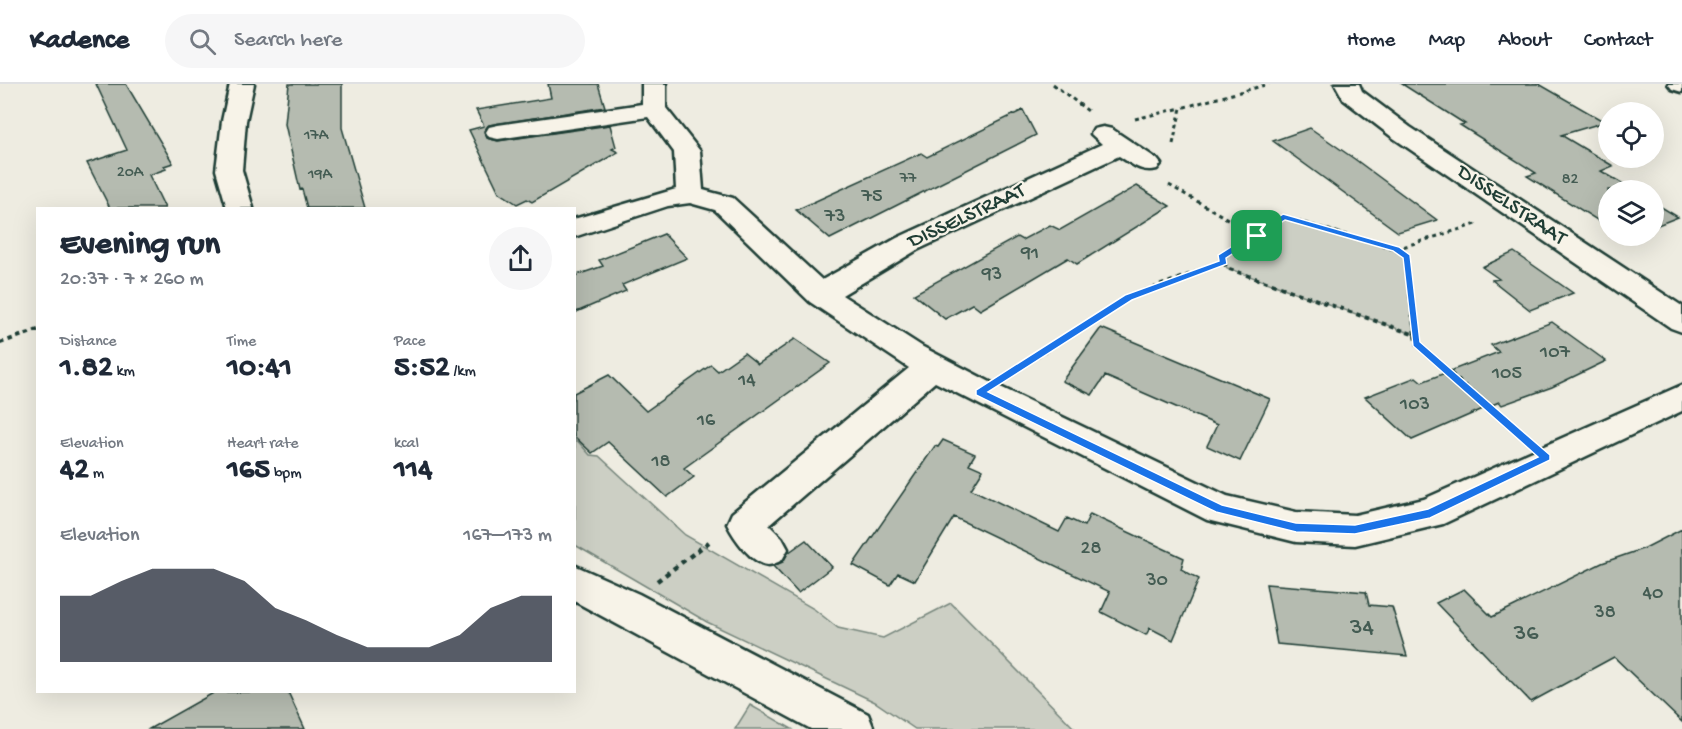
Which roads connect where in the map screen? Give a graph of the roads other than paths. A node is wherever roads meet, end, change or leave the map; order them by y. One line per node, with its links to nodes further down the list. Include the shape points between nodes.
1 (242, 84): 8 (street, via 229,170)
2 (654, 84): 4 (street)
3 (1347, 84): 11 (street, DISSELSTRAAT, via 1352,95 1401,132)
4 (654, 109): 5 (street); 7 (street, via 687,151)
5 (498, 132)
6 (1148, 164): 10 (street, DISSELSTRAAT, via 1110,136 1074,171 905,245)
7 (690, 195): 9 (street, via 664,199); 10 (street, via 724,204)
8 (240, 207)
9 (576, 227)
10 (820, 295): 12 (street)
11 (1682, 321)
12 (932, 366): 13 (street, via 1220,509 1296,527 1355,530 1430,513); 14 (street, via 745,524)
13 (1682, 397)
14 (769, 549)
15 (576, 583): 16 (street)
16 (853, 729)

